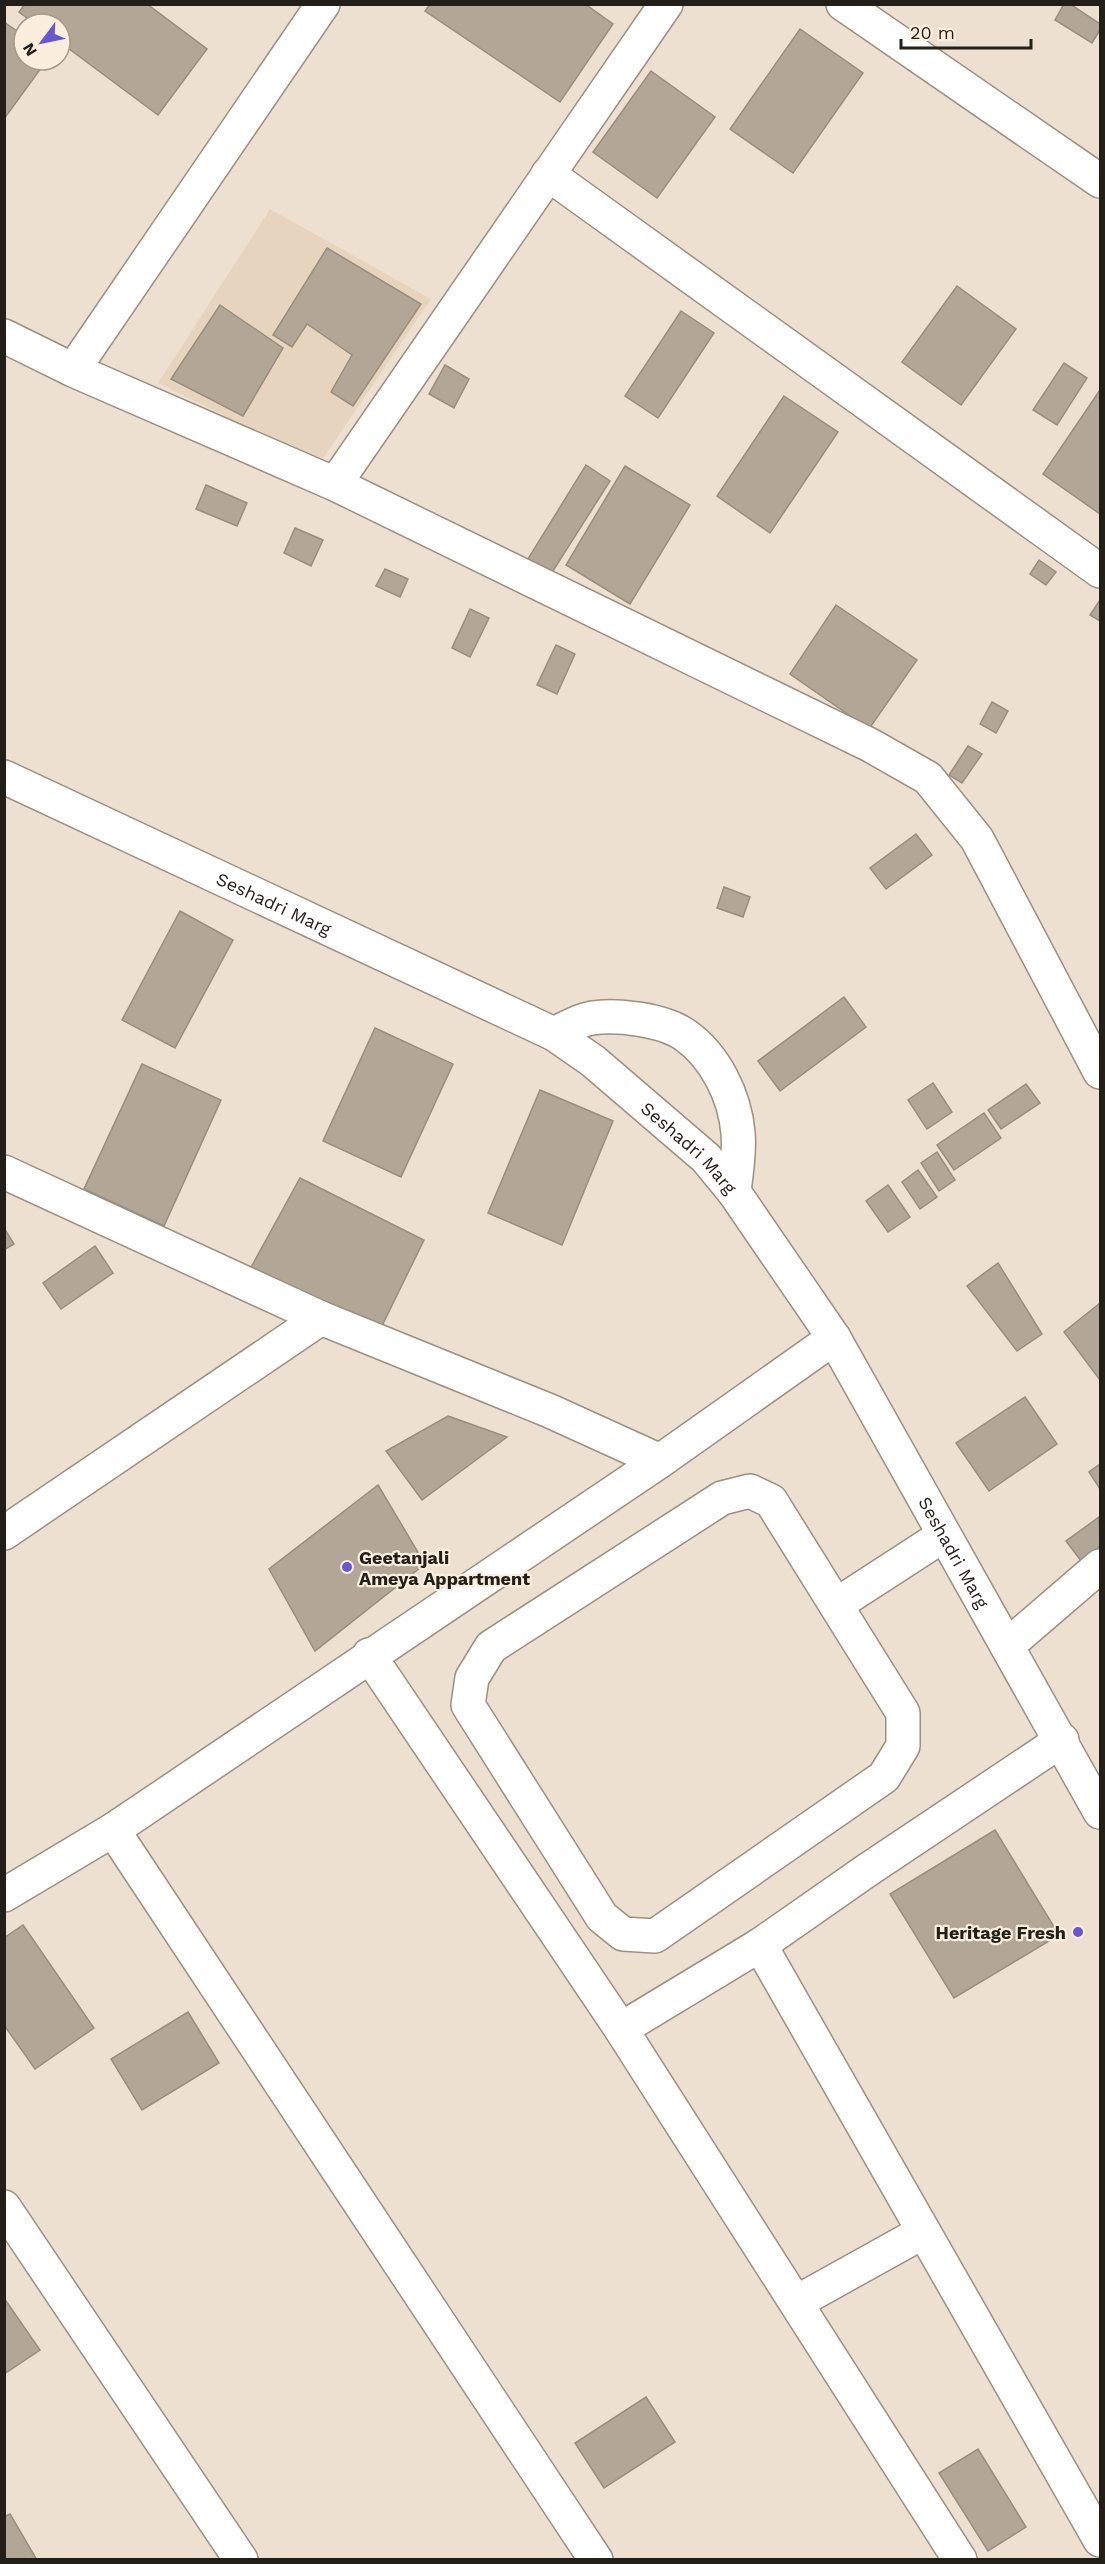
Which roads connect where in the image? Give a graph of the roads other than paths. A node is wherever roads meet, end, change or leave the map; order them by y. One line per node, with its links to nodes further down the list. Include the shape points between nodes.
1 (323, 4): 7 (street)
2 (666, 4): 4 (street)
3 (843, 4): 5 (street)
4 (548, 174): 8 (street); 9 (street)
5 (1101, 181)
6 (4, 336): 7 (street)
7 (73, 369): 8 (street)
8 (335, 484): 12 (street, via 870,745 928,778 977,839)
9 (1101, 571)
10 (4, 777): 11 (street, Seshadri Marg)
11 (554, 1034): 14 (street, Seshadri Marg, via 593,1061 706,1158); 14 (street, via 589,1018 609,1016 648,1021 684,1034 714,1064 730,1097 738,1133)
12 (1101, 1072)
13 (4, 1172): 15 (street)
14 (734, 1192): 16 (street, Seshadri Marg)
15 (321, 1318): 17 (street, via 550,1411); 18 (street)
16 (834, 1338): 17 (street); 19 (street, Seshadri Marg)
17 (660, 1461): 23 (street)
18 (4, 1533)
19 (944, 1535): 21 (street); 22 (street, Seshadri Marg)
20 (1101, 1566): 22 (street)
21 (836, 1605): 21 (street, via 903,1713 903,1746 884,1777 655,1936 623,1934 602,1917 468,1705 472,1678 491,1647 722,1498 750,1491 771,1501)
22 (1007, 1646): 24 (street, Seshadri Marg)
23 (369, 1655): 26 (street); 29 (street)
24 (1062, 1740): 25 (street, Seshadri Marg); 28 (street)
25 (1101, 1812)
26 (112, 1830): 27 (street); 35 (street)
27 (4, 1895)
28 (760, 1945): 29 (street); 31 (street)
29 (621, 2029): 32 (street)
30 (4, 2207): 34 (street)
31 (923, 2232): 32 (street); 33 (street)
32 (797, 2302): 36 (street)
33 (1101, 2540)
34 (240, 2559)
35 (596, 2559)
36 (960, 2559)

